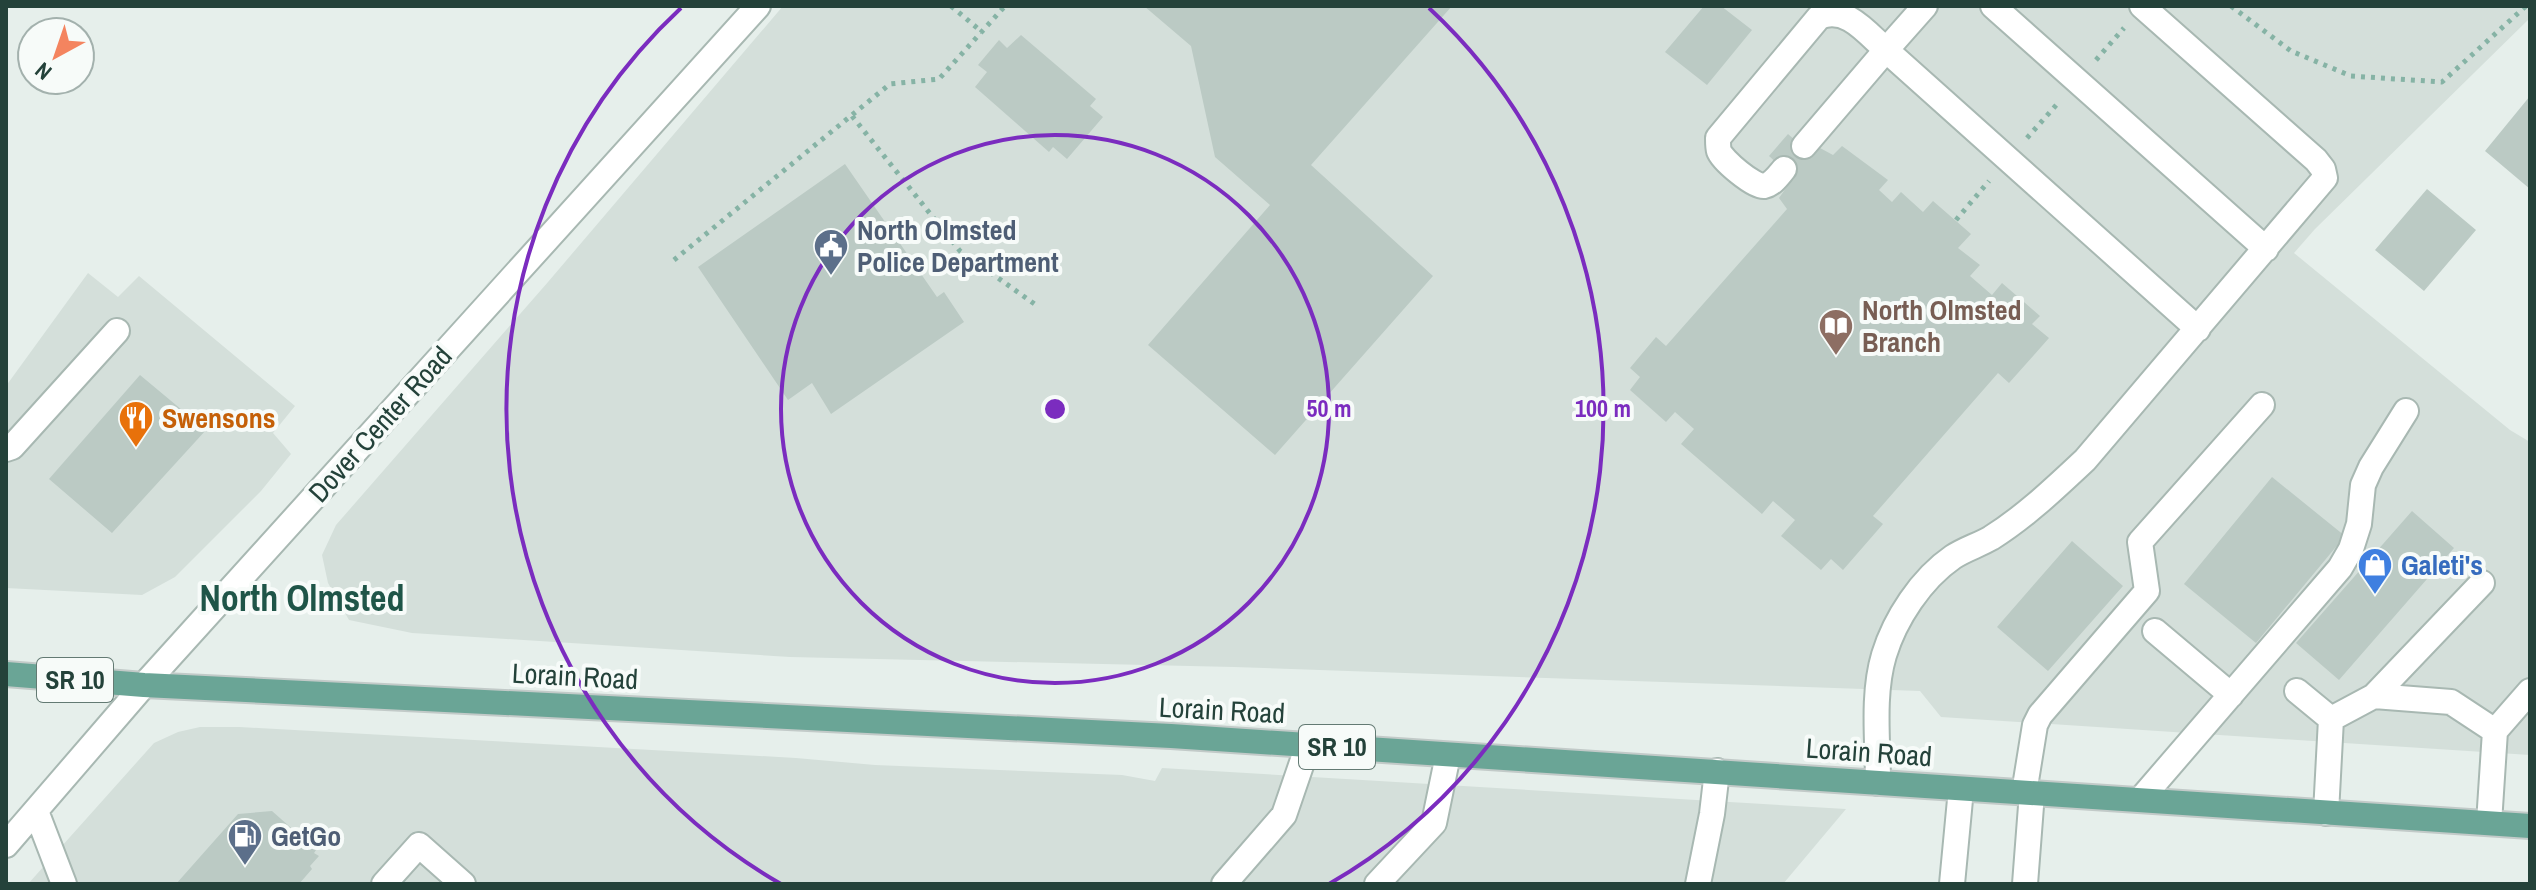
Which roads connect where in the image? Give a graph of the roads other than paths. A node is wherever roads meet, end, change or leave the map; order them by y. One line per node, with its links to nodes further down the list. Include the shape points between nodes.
1 (758, 6): 17 (street, Dover Center Road)
2 (1925, 6): 5 (street)
3 (1993, 6): 8 (street)
4 (2142, 6): 8 (street, via 2323,169 2322,185)
5 (1886, 50): 6 (street); 7 (street, via 1851,19 1838,13 1819,17 1718,138 1724,159 1756,185 1773,182); 9 (street)
6 (1804, 146)
7 (1784, 169)
8 (2266, 249): 9 (street)
9 (2198, 329): 27 (street, via 2085,460 2041,502 1991,538 1953,557 1924,583 1884,656 1878,697)
10 (117, 331): 13 (street)
11 (2262, 405): 29 (street, via 2140,542 2147,591 2040,715)
12 (2406, 411): 20 (street, via 2363,485 2359,524 2340,568)
13 (6, 449)
14 (2482, 583): 21 (street)
15 (2155, 631): 20 (street)
16 (6, 674): 17 (main road, Lorain Road / SR 10)
17 (144, 685): 24 (main road, Lorain Road / SR 10); 31 (street, Dover Center Road)
18 (2297, 691): 22 (street)
19 (2530, 691): 23 (street)
20 (2231, 695): 30 (street)
21 (2374, 696): 22 (street); 23 (street, via 2451,702)
22 (2331, 719): 32 (street)
23 (2495, 731): 33 (street)
24 (1308, 745): 25 (main road, Lorain Road / SR 10); 39 (street, via 1284,815)
25 (1448, 755): 26 (main road, Lorain Road / SR 10); 40 (street, via 1434,823)
26 (1717, 771): 27 (main road, Lorain Road / SR 10); 41 (street)
27 (1878, 783): 28 (main road, Lorain Road / SR 10)
28 (1961, 789): 29 (main road, Lorain Road / SR 10); 42 (street)
29 (2028, 793): 30 (main road, Lorain Road / SR 10); 43 (street)
30 (2140, 800): 32 (main road, Lorain Road / SR 10)
31 (36, 811): 35 (street, Dover Center Road); 36 (street)
32 (2326, 813): 33 (main road, Lorain Road / SR 10)
33 (2489, 823): 34 (main road, Lorain Road / SR 10)
34 (2530, 826)
35 (6, 845)
36 (64, 884)
37 (384, 884): 38 (street, via 419,845)
38 (463, 884)
39 (1224, 884)
40 (1377, 884)
41 (1698, 884)
42 (1952, 884)
43 (2025, 884)

